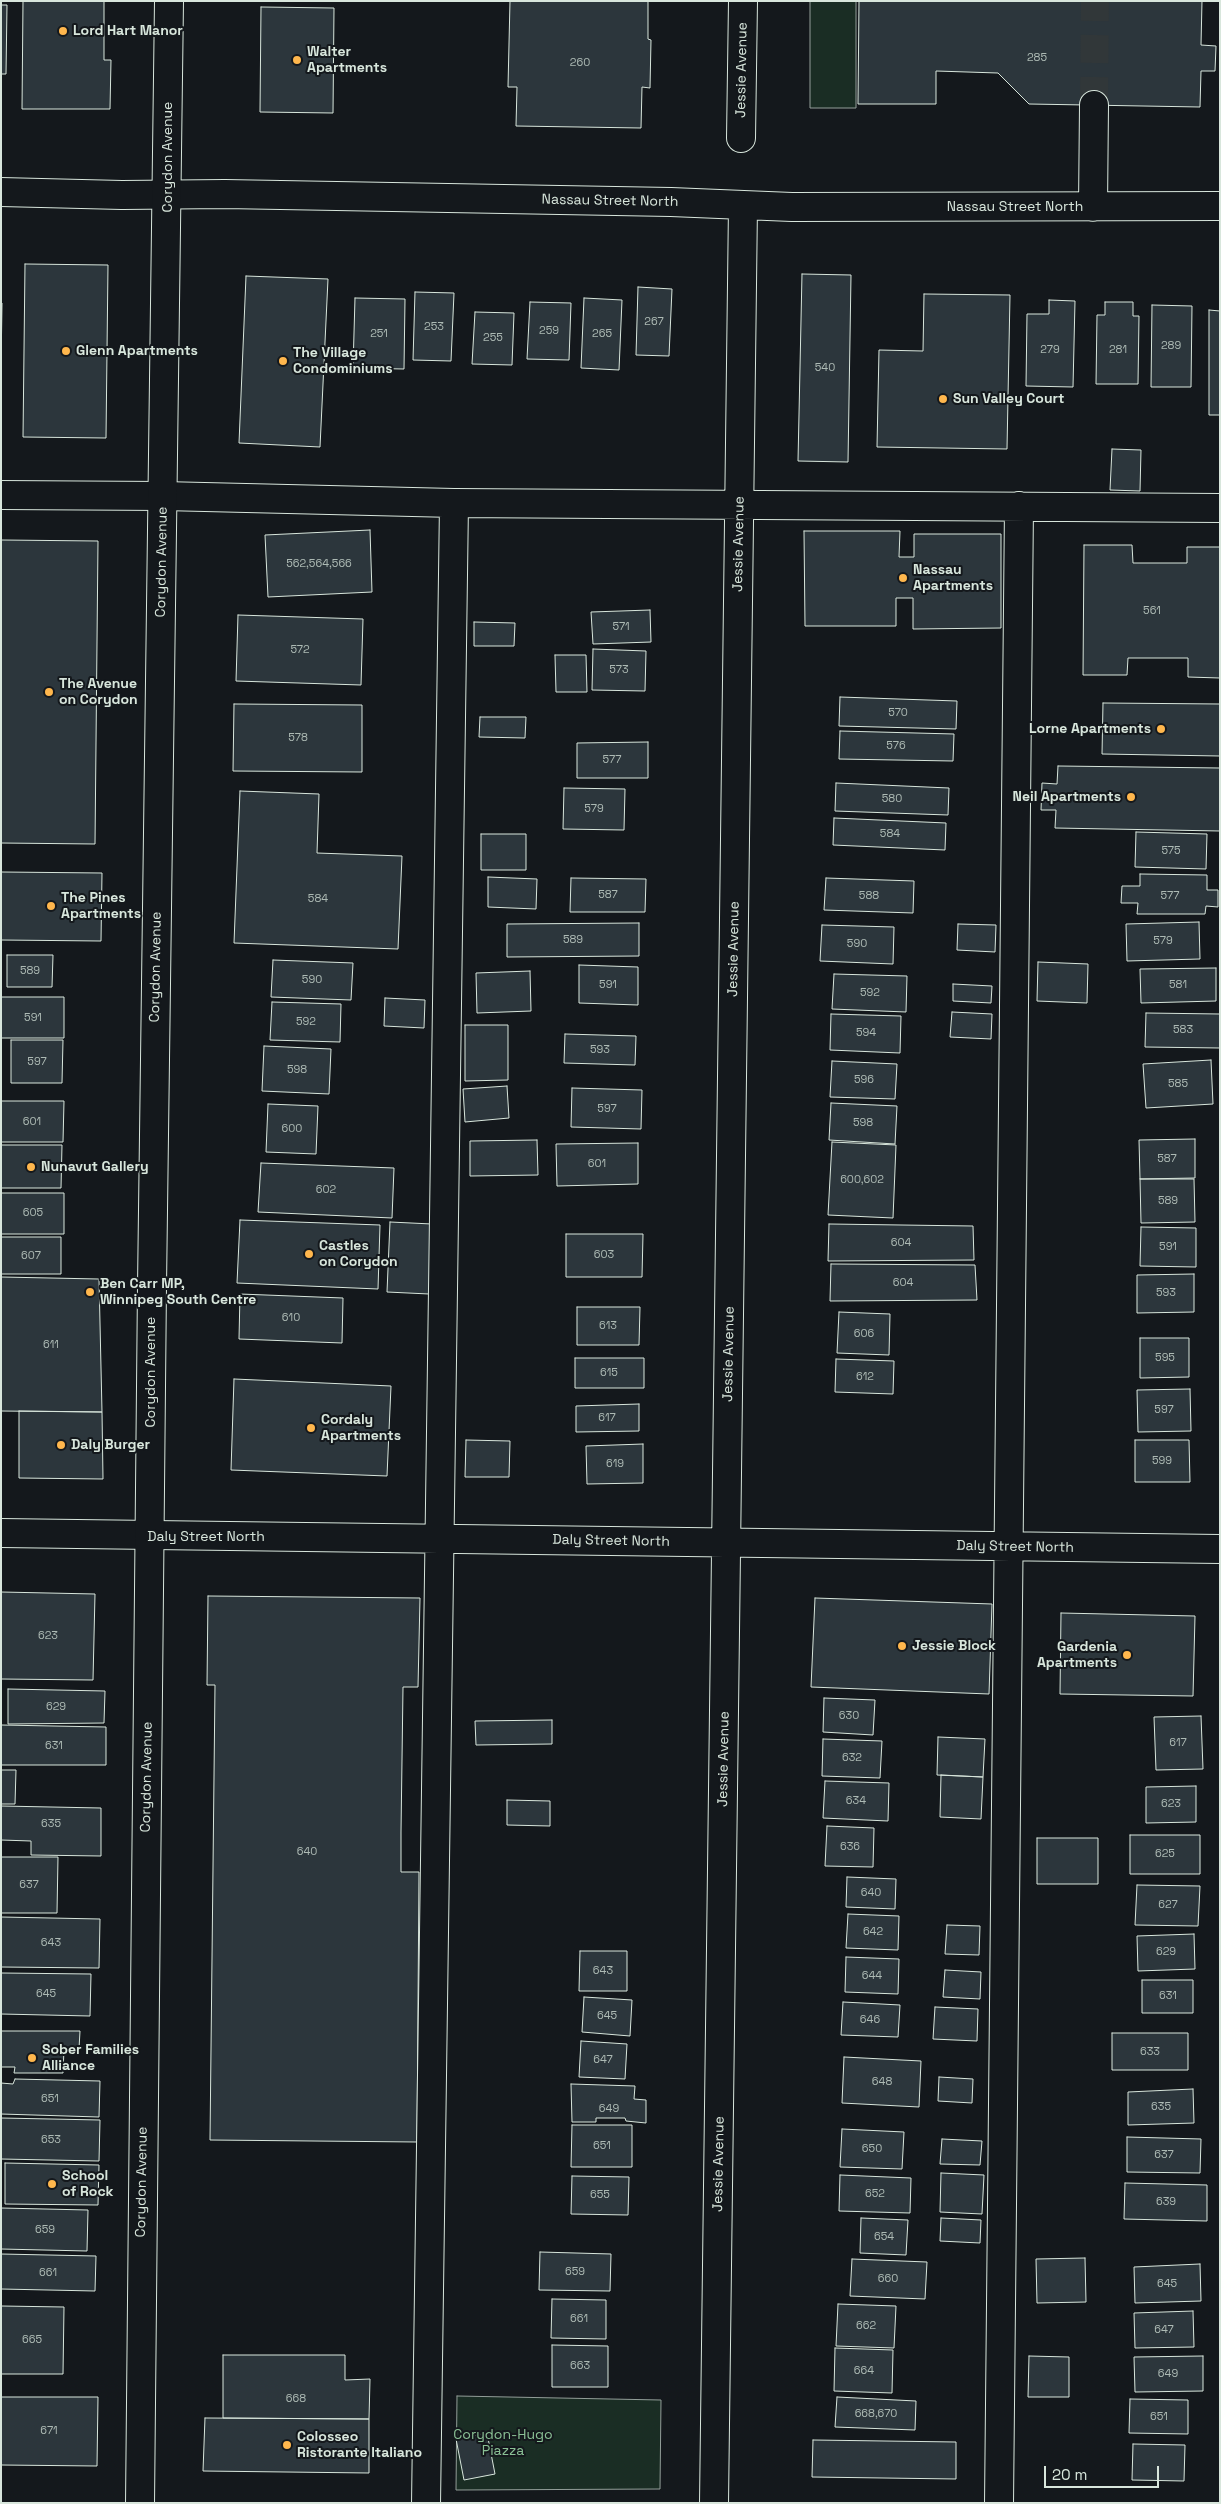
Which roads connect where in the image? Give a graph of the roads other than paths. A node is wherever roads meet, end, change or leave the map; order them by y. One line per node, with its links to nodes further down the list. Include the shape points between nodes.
1 (169, 1): 6 (street, Corydon Avenue)
2 (743, 1): 4 (street, Jessie Avenue)
3 (1094, 105): 9 (street)
4 (741, 138)
5 (1, 192): 6 (street, Nassau Street North)
6 (168, 195): 7 (street, Nassau Street North); 11 (street, Corydon Avenue)
7 (743, 205): 9 (street, Nassau Street North); 13 (street, Jessie Avenue)
8 (1220, 206): 9 (street, Nassau Street North)
9 (1093, 207)
10 (1, 495): 11 (street)
11 (163, 496): 12 (street); 17 (street, Corydon Avenue)
12 (454, 504): 13 (street); 18 (street)
13 (740, 506): 14 (street); 19 (street, Jessie Avenue)
14 (1019, 506): 15 (street); 20 (street)
15 (1220, 508)
16 (1, 1533): 17 (street, Daly Street North)
17 (150, 1537): 18 (street, Daly Street North); 22 (street, Corydon Avenue)
18 (440, 1538): 19 (street, Daly Street North); 23 (street)
19 (727, 1542): 20 (street, Daly Street North); 24 (street, Jessie Avenue)
20 (1008, 1547): 21 (street, Daly Street North); 25 (street)
21 (1220, 1549)
22 (140, 2503)
23 (426, 2503)
24 (714, 2503)
25 (999, 2503)

